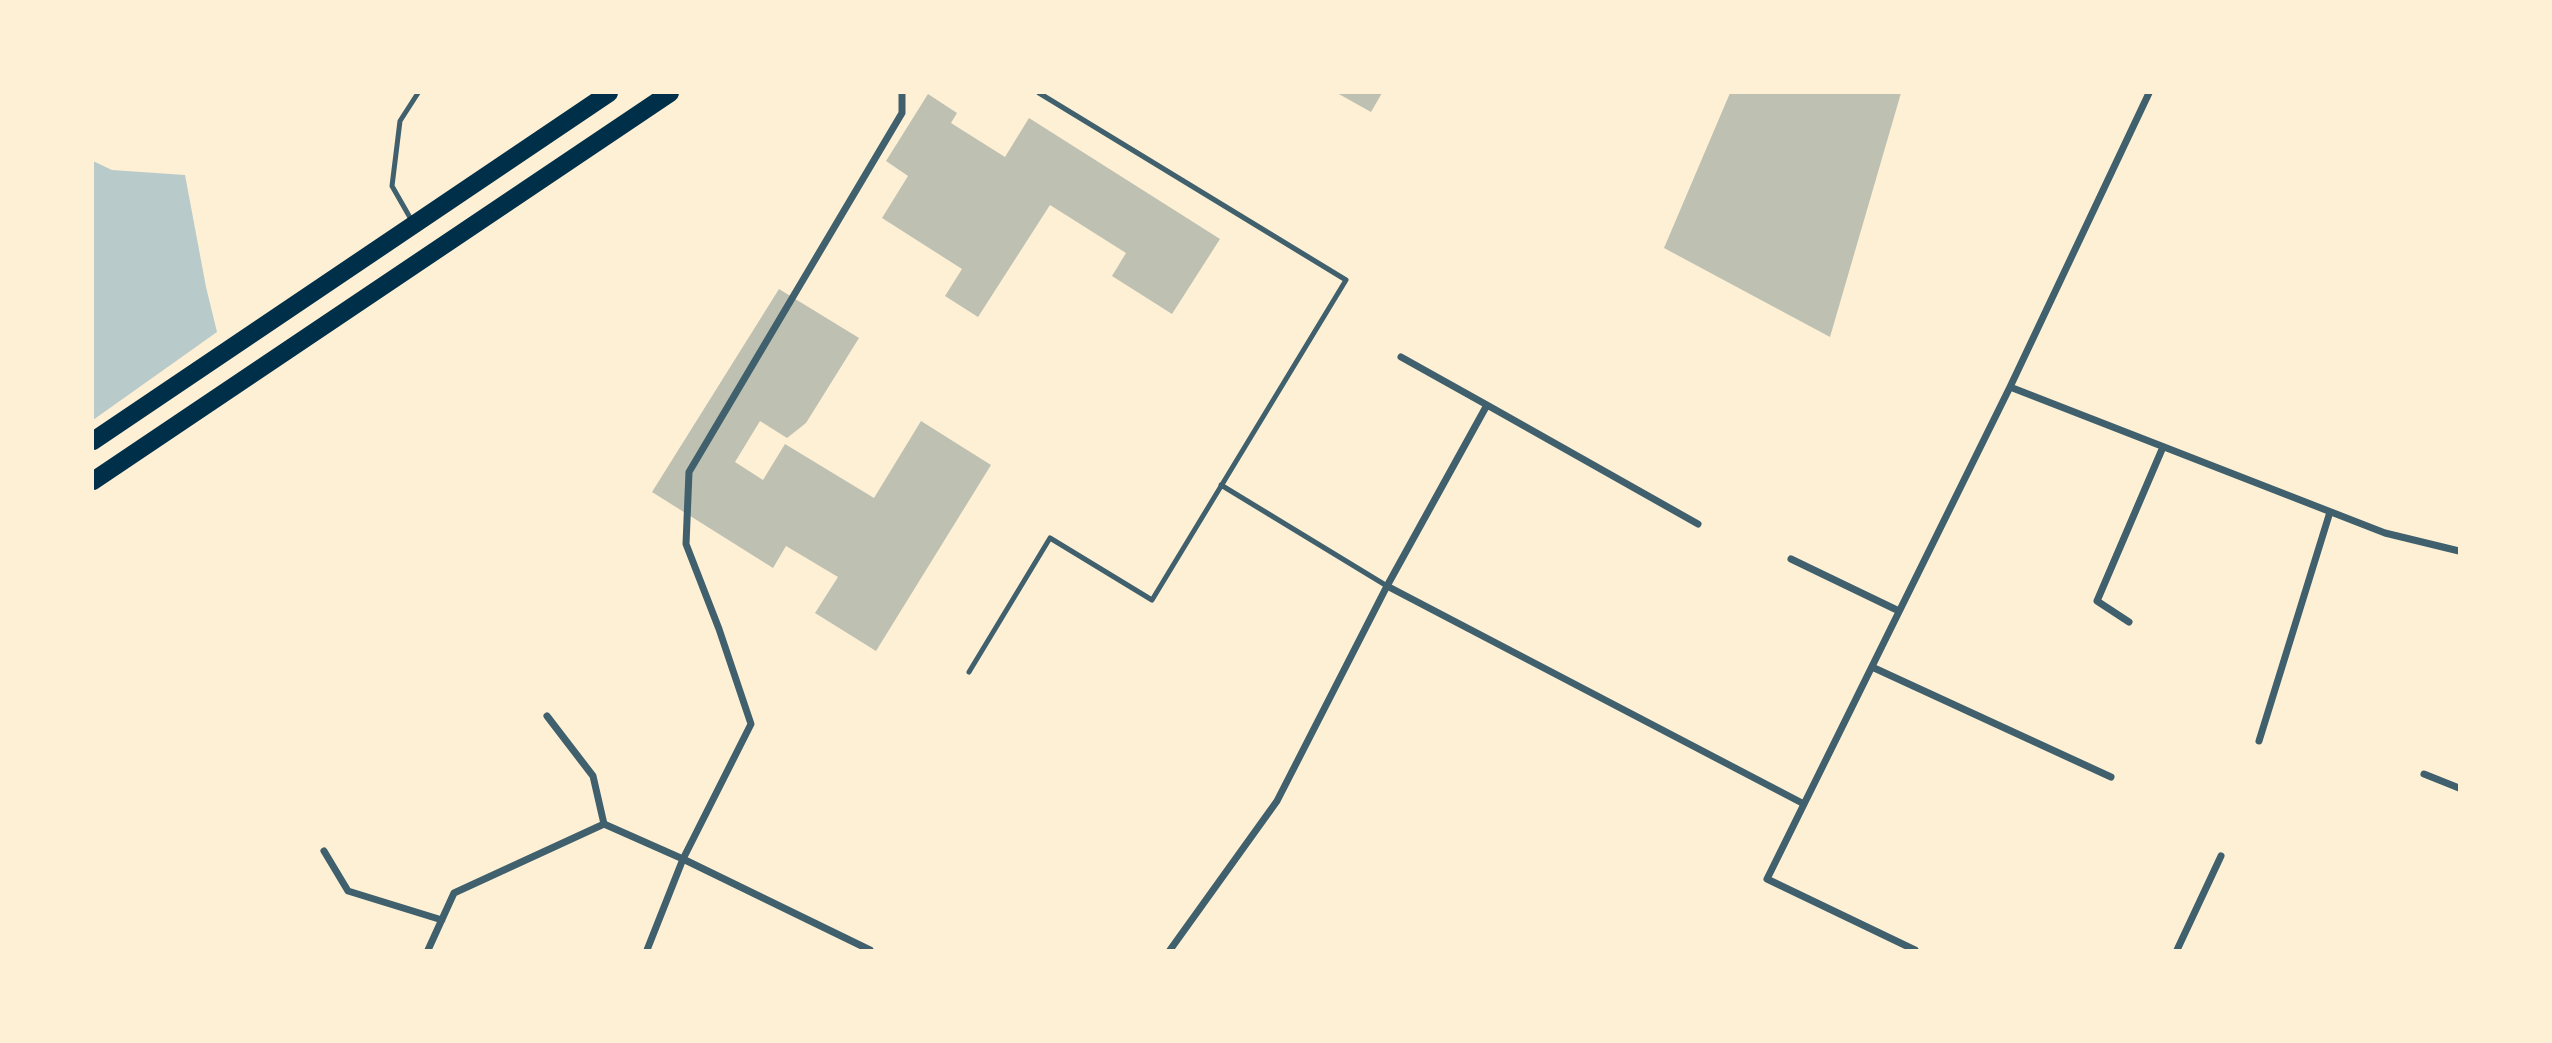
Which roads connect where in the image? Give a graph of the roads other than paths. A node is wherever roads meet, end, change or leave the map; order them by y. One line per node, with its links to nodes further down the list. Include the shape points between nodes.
1 (418, 93): 7 (lane, via 400,121 391,186)
2 (609, 93): 7 (main road)
3 (670, 93): 13 (main road)
4 (902, 93): 33 (street, via 902,113 689,472 686,544 751,724)
5 (1039, 93): 14 (lane, via 1346,280)
6 (2150, 93): 9 (street)
7 (414, 224): 11 (main road)
8 (1401, 358): 10 (street)
9 (2010, 387): 12 (street); 20 (street)
10 (1487, 405): 16 (street); 19 (street)
11 (93, 440)
12 (2163, 447): 15 (street); 21 (street, via 2097,601)
13 (93, 481)
14 (1221, 485): 19 (lane); 23 (lane, via 1152,600 1050,538)
15 (2330, 512): 17 (street, via 2385,533); 25 (street)
16 (1698, 524)
17 (2459, 551)
18 (1791, 559): 20 (street)
19 (1387, 586): 29 (street); 38 (street, via 1277,801)
20 (1899, 611): 22 (street)
21 (2129, 622)
22 (1872, 667): 27 (street); 29 (street)
23 (969, 672)
24 (547, 716): 30 (street, via 593,776)
25 (2259, 741)
26 (2424, 774): 28 (street)
27 (2111, 777)
28 (2459, 788)
29 (1804, 804): 39 (street, via 1767,879)
30 (604, 824): 33 (street); 34 (street, via 454,893)
31 (324, 850): 34 (street, via 348,891)
32 (2221, 856): 40 (street)
33 (683, 859): 36 (street); 37 (street)
34 (442, 920): 35 (street)
35 (428, 950)
36 (647, 950)
37 (870, 950)
38 (1170, 950)
39 (1915, 950)
40 (2177, 950)

